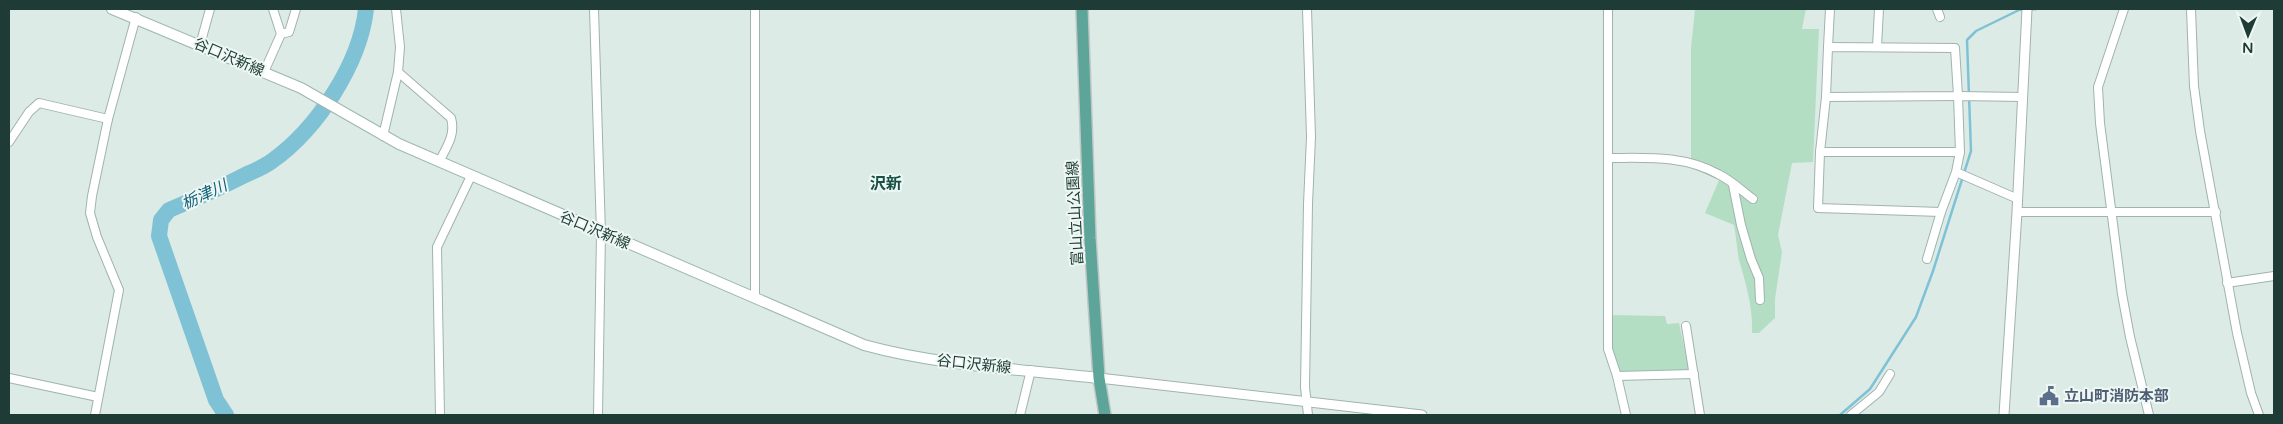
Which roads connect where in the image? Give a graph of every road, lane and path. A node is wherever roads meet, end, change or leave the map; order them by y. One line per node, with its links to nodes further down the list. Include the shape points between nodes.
1 (112, 9): 17 (main road, 谷口沢新線)
2 (210, 9): 20 (street)
3 (273, 9): 19 (street)
4 (296, 9): 19 (street, via 288,32)
5 (396, 9): 24 (street, via 400,47)
6 (594, 9): 44 (street)
7 (756, 9): 48 (street)
8 (1082, 9): 56 (main road, 富山立山公園線, via 1090,238)
9 (1307, 9): 58 (street, via 1311,137)
10 (1608, 9): 33 (street)
11 (1830, 9): 21 (street)
12 (1879, 9): 22 (street)
13 (1937, 9): 18 (street)
14 (2027, 9): 27 (street)
15 (2124, 9): 42 (street, via 2098,87)
16 (2191, 9): 43 (street, via 2194,86)
17 (136, 17): 20 (main road, 谷口沢新線); 28 (street)
18 (1940, 17)
19 (281, 34): 23 (street)
20 (200, 45): 23 (main road, 谷口沢新線)
21 (1828, 47): 22 (street); 26 (street)
22 (1877, 47): 25 (street, via 1955,48)
23 (264, 72): 29 (main road, 谷口沢新線, via 302,88)
24 (398, 72): 29 (street); 34 (street, via 451,118 454,126 451,138)
25 (1958, 96): 26 (street); 27 (street); 32 (street)
26 (1826, 97): 31 (street)
27 (2023, 98): 39 (street)
28 (108, 119): 30 (street, via 39,103 28,112); 57 (street, via 90,213 119,290)
29 (383, 136): 34 (main road, 谷口沢新線)
30 (9, 142)
31 (1820, 152): 32 (street); 40 (street, via 1818,208)
32 (1960, 152): 35 (street)
33 (1609, 158): 37 (street, via 1674,158 1719,174); 54 (street, via 1608,348)
34 (439, 162): 36 (main road, 谷口沢新線)
35 (1956, 172): 39 (street); 40 (street)
36 (471, 176): 44 (main road, 谷口沢新線); 60 (street, via 437,247)
37 (1733, 185): 38 (street); 49 (street, via 1741,225 1759,278)
38 (1753, 199)
39 (2018, 199): 41 (street)
40 (1941, 212): 45 (street)
41 (2018, 212): 42 (street); 69 (street)
42 (2112, 212): 43 (street); 70 (street, via 2130,337)
43 (2216, 212): 47 (street)
44 (601, 233): 48 (main road, 谷口沢新線); 61 (street)
45 (1927, 259)
46 (2274, 276): 47 (street)
47 (2227, 284): 71 (street, via 2251,393)
48 (755, 298): 51 (main road, 谷口沢新線, via 864,345 894,354)
49 (1760, 300)
50 (1686, 326): 52 (street)
51 (1031, 370): 56 (main road, 谷口沢新線); 62 (street)
52 (1694, 374): 54 (street); 67 (street)
53 (1890, 374): 68 (street, via 1879,392)
54 (1617, 376): 66 (street)
55 (9, 378): 57 (street)
56 (1099, 378): 58 (street); 63 (main road, 富山立山公園線)
57 (98, 397): 59 (street)
58 (1306, 401): 64 (street); 65 (street)
59 (95, 415)
60 (440, 415)
61 (598, 415)
62 (1020, 415)
63 (1105, 415)
64 (1308, 415)
65 (1422, 415)
66 (1626, 415)
67 (1700, 415)
68 (1851, 415)
69 (2004, 415)
70 (2149, 415)
71 (2259, 415)

